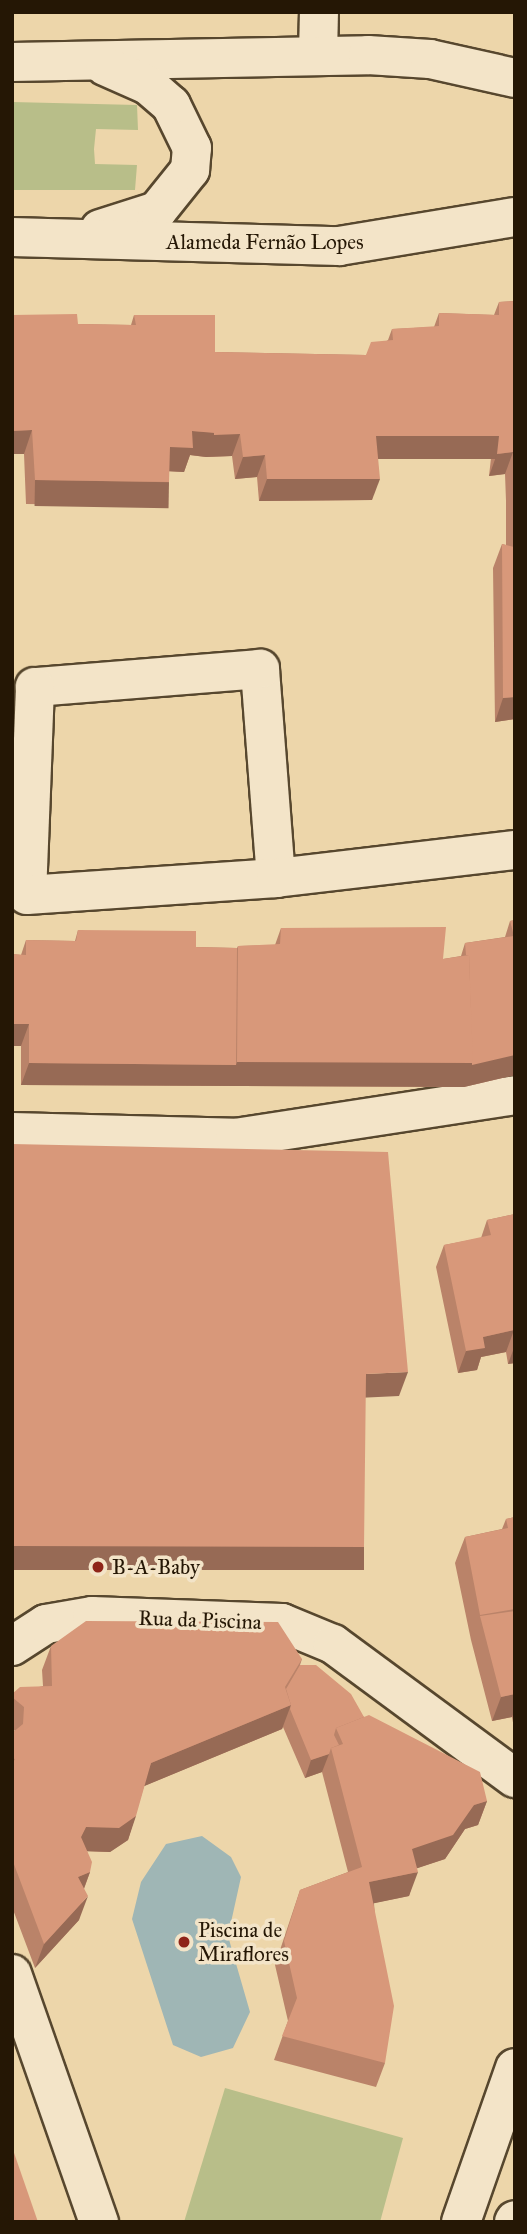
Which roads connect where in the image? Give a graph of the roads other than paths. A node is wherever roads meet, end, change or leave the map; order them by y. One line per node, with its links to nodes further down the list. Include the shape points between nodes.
1 (319, 12): 2 (street)
2 (318, 55): 4 (street); 5 (street, via 430,58)
3 (12, 62): 4 (street)
4 (79, 63): 8 (street, via 117,68 149,85 184,124 191,159 178,191 157,211)
5 (515, 78)
6 (515, 217): 8 (street, Alameda Fernão Lopes, via 339,246)
7 (12, 237): 8 (street, Alameda Fernão Lopes)
8 (63, 238)
9 (515, 850): 10 (street)
10 (276, 878): 11 (street); 11 (street, via 260,669 35,687)
11 (19, 899)
12 (515, 1095): 13 (street, via 235,1138)
13 (12, 1132)
14 (12, 1646): 15 (street, Rua da Piscina, via 46,1624 92,1616 282,1623 333,1644)
15 (515, 1778)
16 (12, 1974): 18 (street)
17 (515, 2068): 19 (street)
18 (99, 2222)
19 (461, 2222)

